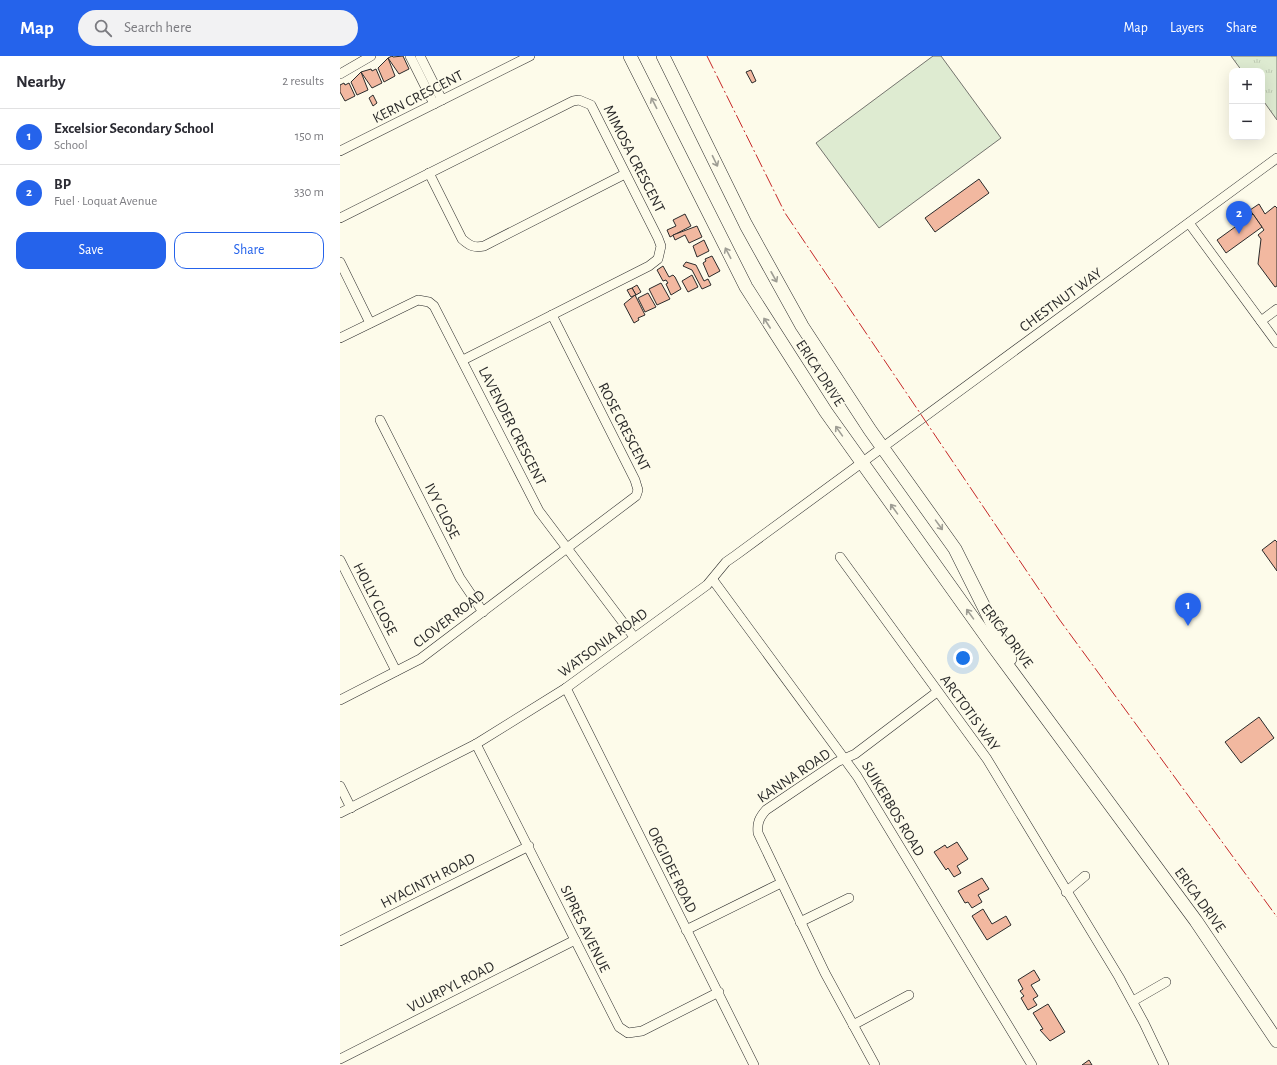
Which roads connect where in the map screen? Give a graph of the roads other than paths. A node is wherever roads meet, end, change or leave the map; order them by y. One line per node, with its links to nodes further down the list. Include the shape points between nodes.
1 (371, 56): 7 (street)
2 (410, 56): 8 (street)
3 (420, 56): 8 (street)
4 (530, 56): 8 (street, KERN CRESCENT)
5 (630, 56): 25 (main road, ERICA DRIVE, one-way to 5, via 746,287)
6 (663, 56): 24 (main road, ERICA DRIVE, one-way to 24, via 775,279 830,371)
7 (340, 74)
8 (438, 102): 9 (street, KERN CRESCENT)
9 (340, 152)
10 (1277, 158): 14 (street, CHESTNUT WAY)
11 (428, 173): 12 (street, MIMOSA CRESCENT, via 579,100 590,105); 12 (street, via 462,239 476,248); 13 (street, MIMOSA CRESCENT)
12 (625, 174): 17 (street, MIMOSA CRESCENT, via 658,238 661,246 658,259)
13 (340, 218)
14 (1189, 223): 18 (street); 24 (street, CHESTNUT WAY)
15 (340, 262): 19 (street)
16 (1277, 309): 18 (street)
17 (552, 315): 22 (street, MIMOSA CRESCENT); 26 (street, ROSE CRESCENT, via 638,490 632,499)
18 (1261, 321): 21 (street)
19 (370, 323): 20 (street, LAVENDER CRESCENT); 22 (street, LAVENDER CRESCENT, via 418,300 430,302 441,316)
20 (340, 338)
21 (1277, 343)
22 (463, 360): 26 (street, LAVENDER CRESCENT, via 539,511)
23 (380, 420): 30 (street, IVY CLOSE, via 460,578)
24 (883, 448): 25 (street, CHESTNUT WAY); 33 (main road, ERICA DRIVE, one-way to 33, via 955,550)
25 (861, 463): 29 (street, WATSONIA ROAD, via 731,559); 33 (main road, ERICA DRIVE, one-way to 25)
26 (567, 548): 30 (street, CLOVER ROAD); 31 (street, LAVENDER CRESCENT)
27 (840, 557): 35 (street, ARCTOTIS WAY)
28 (340, 560): 32 (street, HOLLY CLOSE)
29 (712, 580): 31 (street, WATSONIA ROAD); 38 (street, SUIKERBOS ROAD)
30 (483, 612): 32 (street, CLOVER ROAD, via 420,659)
31 (634, 638): 34 (street, WATSONIA ROAD)
32 (396, 671): 36 (street, CLOVER ROAD)
33 (1023, 684): 56 (main road, ERICA DRIVE, via 1196,921)
34 (566, 688): 37 (street, WATSONIA ROAD); 48 (street, ORGIDEE ROAD)
35 (937, 692): 38 (street, KANNA ROAD, via 855,754); 45 (street, ARCTOTIS WAY, via 987,760)
36 (340, 700)
37 (476, 744): 40 (street, WATSONIA ROAD); 42 (street, SIPRES AVENUE)
38 (845, 758): 44 (street, KANNA ROAD, via 766,810 759,819 758,833); 58 (street, SUIKERBOS ROAD)
39 (340, 786): 40 (street)
40 (351, 808): 41 (street, WATSONIA ROAD)
41 (340, 813)
42 (529, 846): 49 (street, SIPRES AVENUE); 50 (street, HYACINTH ROAD)
43 (1086, 876): 45 (street)
44 (781, 883): 47 (street, KANNA ROAD); 48 (street)
45 (1066, 892): 54 (street, ARCTOTIS WAY)
46 (849, 898): 47 (street)
47 (800, 922): 55 (street, KANNA ROAD)
48 (686, 930): 52 (street, ORGIDEE ROAD)
49 (575, 940): 52 (street, SIPRES AVENUE, via 619,1027 628,1033 642,1031); 57 (street, VUURPYL ROAD)
50 (340, 941)
51 (1166, 982): 54 (street)
52 (719, 992): 59 (street, ORGIDEE ROAD)
53 (909, 995): 55 (street)
54 (1133, 1001): 61 (street, ARCTOTIS WAY)
55 (853, 1025): 60 (street, KANNA ROAD)
56 (1277, 1041)
57 (340, 1059)
58 (1028, 1064)
59 (754, 1065)
60 (875, 1065)
61 (1164, 1065)

